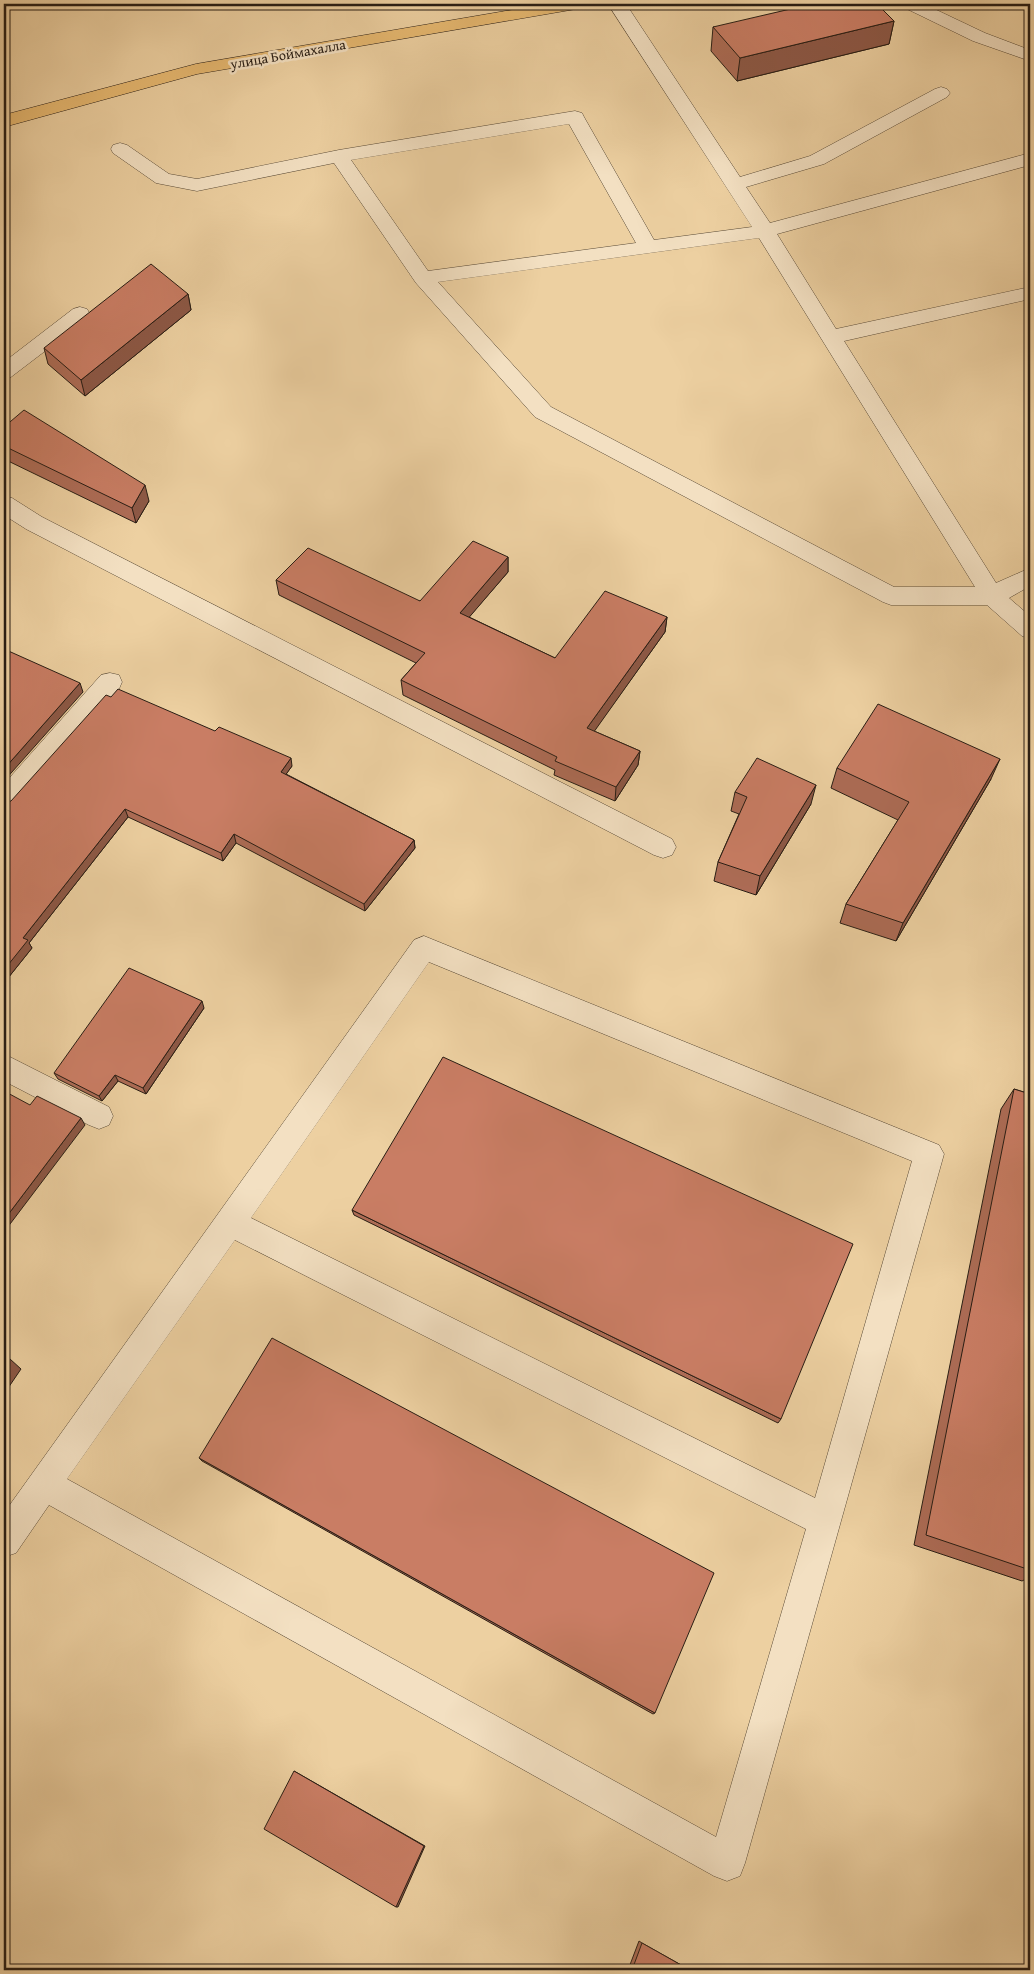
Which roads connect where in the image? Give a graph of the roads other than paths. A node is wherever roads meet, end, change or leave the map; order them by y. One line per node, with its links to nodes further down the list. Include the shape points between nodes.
1 (576, 4): 6 (main road, улица Боймахалла, via 196,70)
2 (617, 4): 10 (street)
3 (910, 4): 4 (street, via 978,37)
4 (1030, 56)
5 (942, 93): 10 (street, via 817,160)
6 (4, 121)
7 (120, 148): 8 (street, via 163,179 197,185)
8 (339, 156): 12 (street, via 575,117); 13 (street)
9 (1030, 159): 11 (street)
10 (734, 185): 11 (street)
11 (765, 231): 12 (street); 16 (street)
12 (648, 247): 13 (street)
13 (423, 278): 20 (street, via 544,412 891,596)
14 (1030, 292): 16 (street)
15 (80, 314): 17 (street)
16 (831, 337): 20 (street)
17 (4, 372)
18 (4, 504): 24 (street, via 43,528)
19 (1030, 576): 20 (street)
20 (992, 596): 21 (street)
21 (1030, 630)
22 (110, 682): 23 (street)
23 (4, 801)
24 (663, 846)
25 (4, 1067): 26 (street)
26 (99, 1116)
27 (229, 1222): 28 (street); 29 (street); 29 (street, via 424,948 929,1154)
28 (44, 1484): 29 (street, via 726,1863); 30 (street)
29 (824, 1521)
30 (4, 1541)

